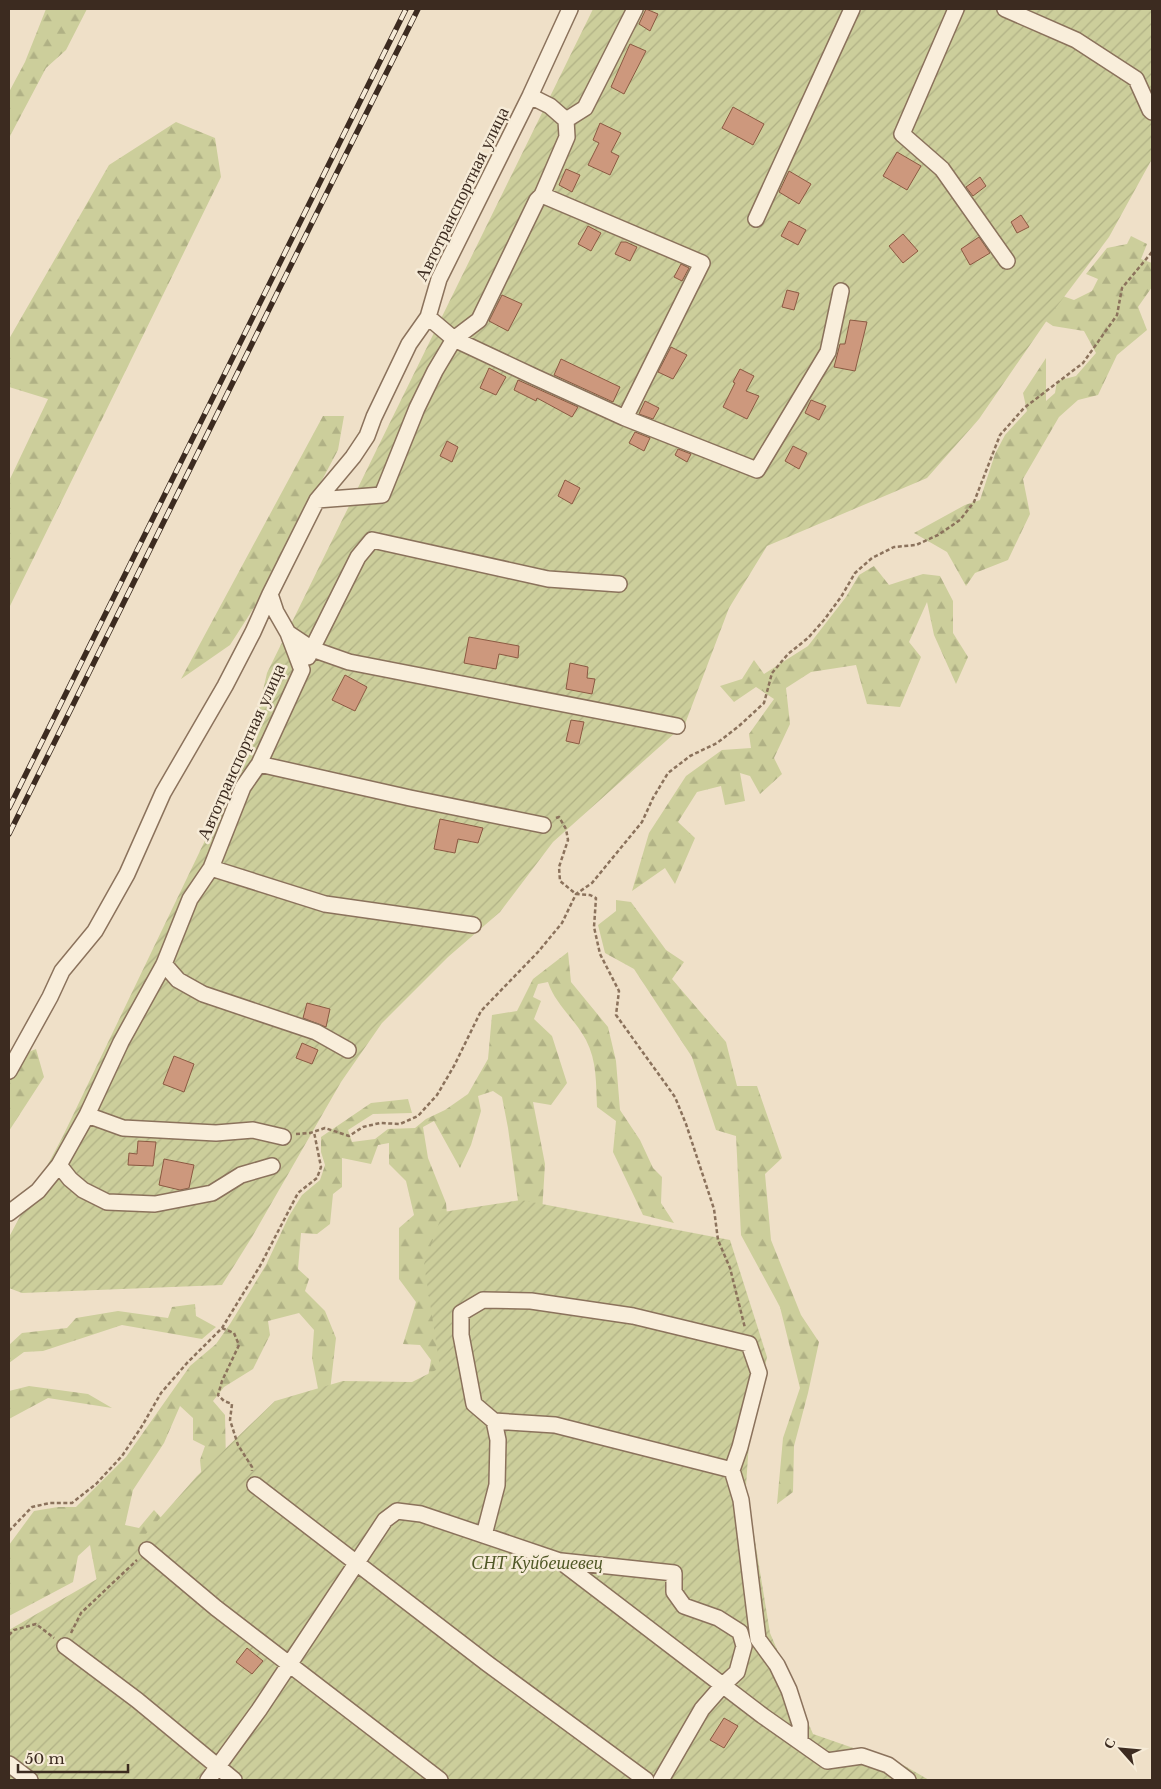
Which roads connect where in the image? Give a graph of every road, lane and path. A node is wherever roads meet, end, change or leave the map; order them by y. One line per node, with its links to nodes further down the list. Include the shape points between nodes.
1 (570, 9): 6 (street, Автотранспортная улица)
2 (635, 9): 8 (street, via 585,108)
3 (852, 9): 10 (street)
4 (956, 9): 12 (street, via 902,134 942,169)
5 (1005, 9): 7 (street, via 1076,40 1136,79)
6 (530, 96): 8 (street, via 550,106); 14 (street, Автотранспортная улица, via 439,279)
7 (1152, 112)
8 (566, 120): 9 (street, via 566,137)
9 (542, 195): 15 (street, via 479,320); 16 (street, via 702,263)
10 (756, 220)
11 (1152, 252): 27 (path, via 1122,288 1117,315 1083,363 1024,408 1000,435 974,502 960,520 916,545 894,547 872,558 854,573 824,620 772,673 764,703 717,743 690,756 668,773 642,822 592,883)
12 (1007, 261)
13 (841, 291): 16 (street, via 828,352 756,470)
14 (428, 318): 15 (street); 17 (street, Автотранспортная улица, via 409,344 367,436)
15 (454, 339): 16 (street); 17 (street, via 417,408 382,495)
16 (625, 418)
17 (317, 500): 19 (street, Автотранспортная улица)
18 (619, 584): 21 (street, via 548,579 372,540 358,556)
19 (270, 594): 20 (street, Автотранспортная улица); 31 (street, via 225,686 163,793 127,874 95,931 62,971)
20 (288, 633): 21 (street); 22 (street, Автотранспортная улица)
21 (312, 649): 22 (street); 23 (street, via 349,662)
22 (302, 670): 24 (street, Автотранспортная улица)
23 (677, 726)
24 (259, 764): 25 (street); 26 (street, Автотранспортная улица, via 243,787)
25 (543, 825): 27 (path, via 559,817 566,829 568,840 559,868 560,881)
26 (211, 868): 28 (street, via 325,904); 29 (street, Автотранспортная улица, via 190,899)
27 (576, 894): 33 (path, via 562,923 481,1011 441,1088 418,1116 400,1124 380,1123 363,1127 349,1136 325,1128); 39 (path, via 596,898 594,927 600,954 620,992 616,1015 675,1097 686,1124 714,1209 718,1240 730,1268)
28 (473, 925)
29 (164, 964): 30 (street, via 178,980 203,994 316,1032); 32 (street, Автотранспортная улица, via 121,1042)
30 (348, 1050)
31 (9, 1071)
32 (87, 1115): 34 (street, via 123,1128 216,1133 253,1130); 35 (street, Автотранспортная улица)
33 (314, 1132): 34 (path); 38 (path, via 321,1167 317,1178 298,1193 260,1266)
34 (283, 1137)
35 (59, 1165): 36 (street, via 70,1180 107,1202 156,1204 212,1193 241,1175); 37 (street, Автотранспортная улица, via 38,1191)
36 (272, 1166)
37 (9, 1213)
38 (222, 1328): 42 (path, via 234,1334 239,1345 218,1395 232,1404 230,1420 238,1445 252,1467); 43 (path, via 161,1393 122,1456 96,1484 72,1503 32,1507)
39 (749, 1344): 40 (street, via 633,1316 530,1301 483,1300 461,1313 461,1335 474,1404); 41 (street, via 759,1373)
40 (494, 1420): 41 (street, via 555,1425); 44 (street, via 498,1440 497,1486)
41 (732, 1470): 52 (street, via 741,1500 758,1639 777,1665 789,1690 800,1724)
42 (255, 1485): 47 (street)
43 (9, 1531)
44 (484, 1535): 46 (street); 47 (street, via 421,1514 397,1511 385,1520)
45 (147, 1550): 49 (path, via 81,1613); 50 (street)
46 (560, 1561): 51 (street); 51 (street, via 674,1573 674,1592 684,1606 718,1618 740,1632 744,1646 737,1672)
47 (356, 1563): 50 (street); 59 (street)
48 (9, 1635): 49 (path, via 14,1630 36,1624)
49 (65, 1646): 54 (street, via 137,1700)
50 (290, 1664): 54 (street); 58 (street)
51 (723, 1685): 52 (street); 60 (street, via 702,1709)
52 (800, 1742): 61 (street, via 827,1761 862,1756 888,1765)
53 (9, 1764): 55 (street)
54 (217, 1768): 56 (street); 57 (street)
55 (30, 1780)
56 (208, 1780)
57 (234, 1780)
58 (440, 1780)
59 (646, 1780)
60 (661, 1780)
61 (908, 1780)

